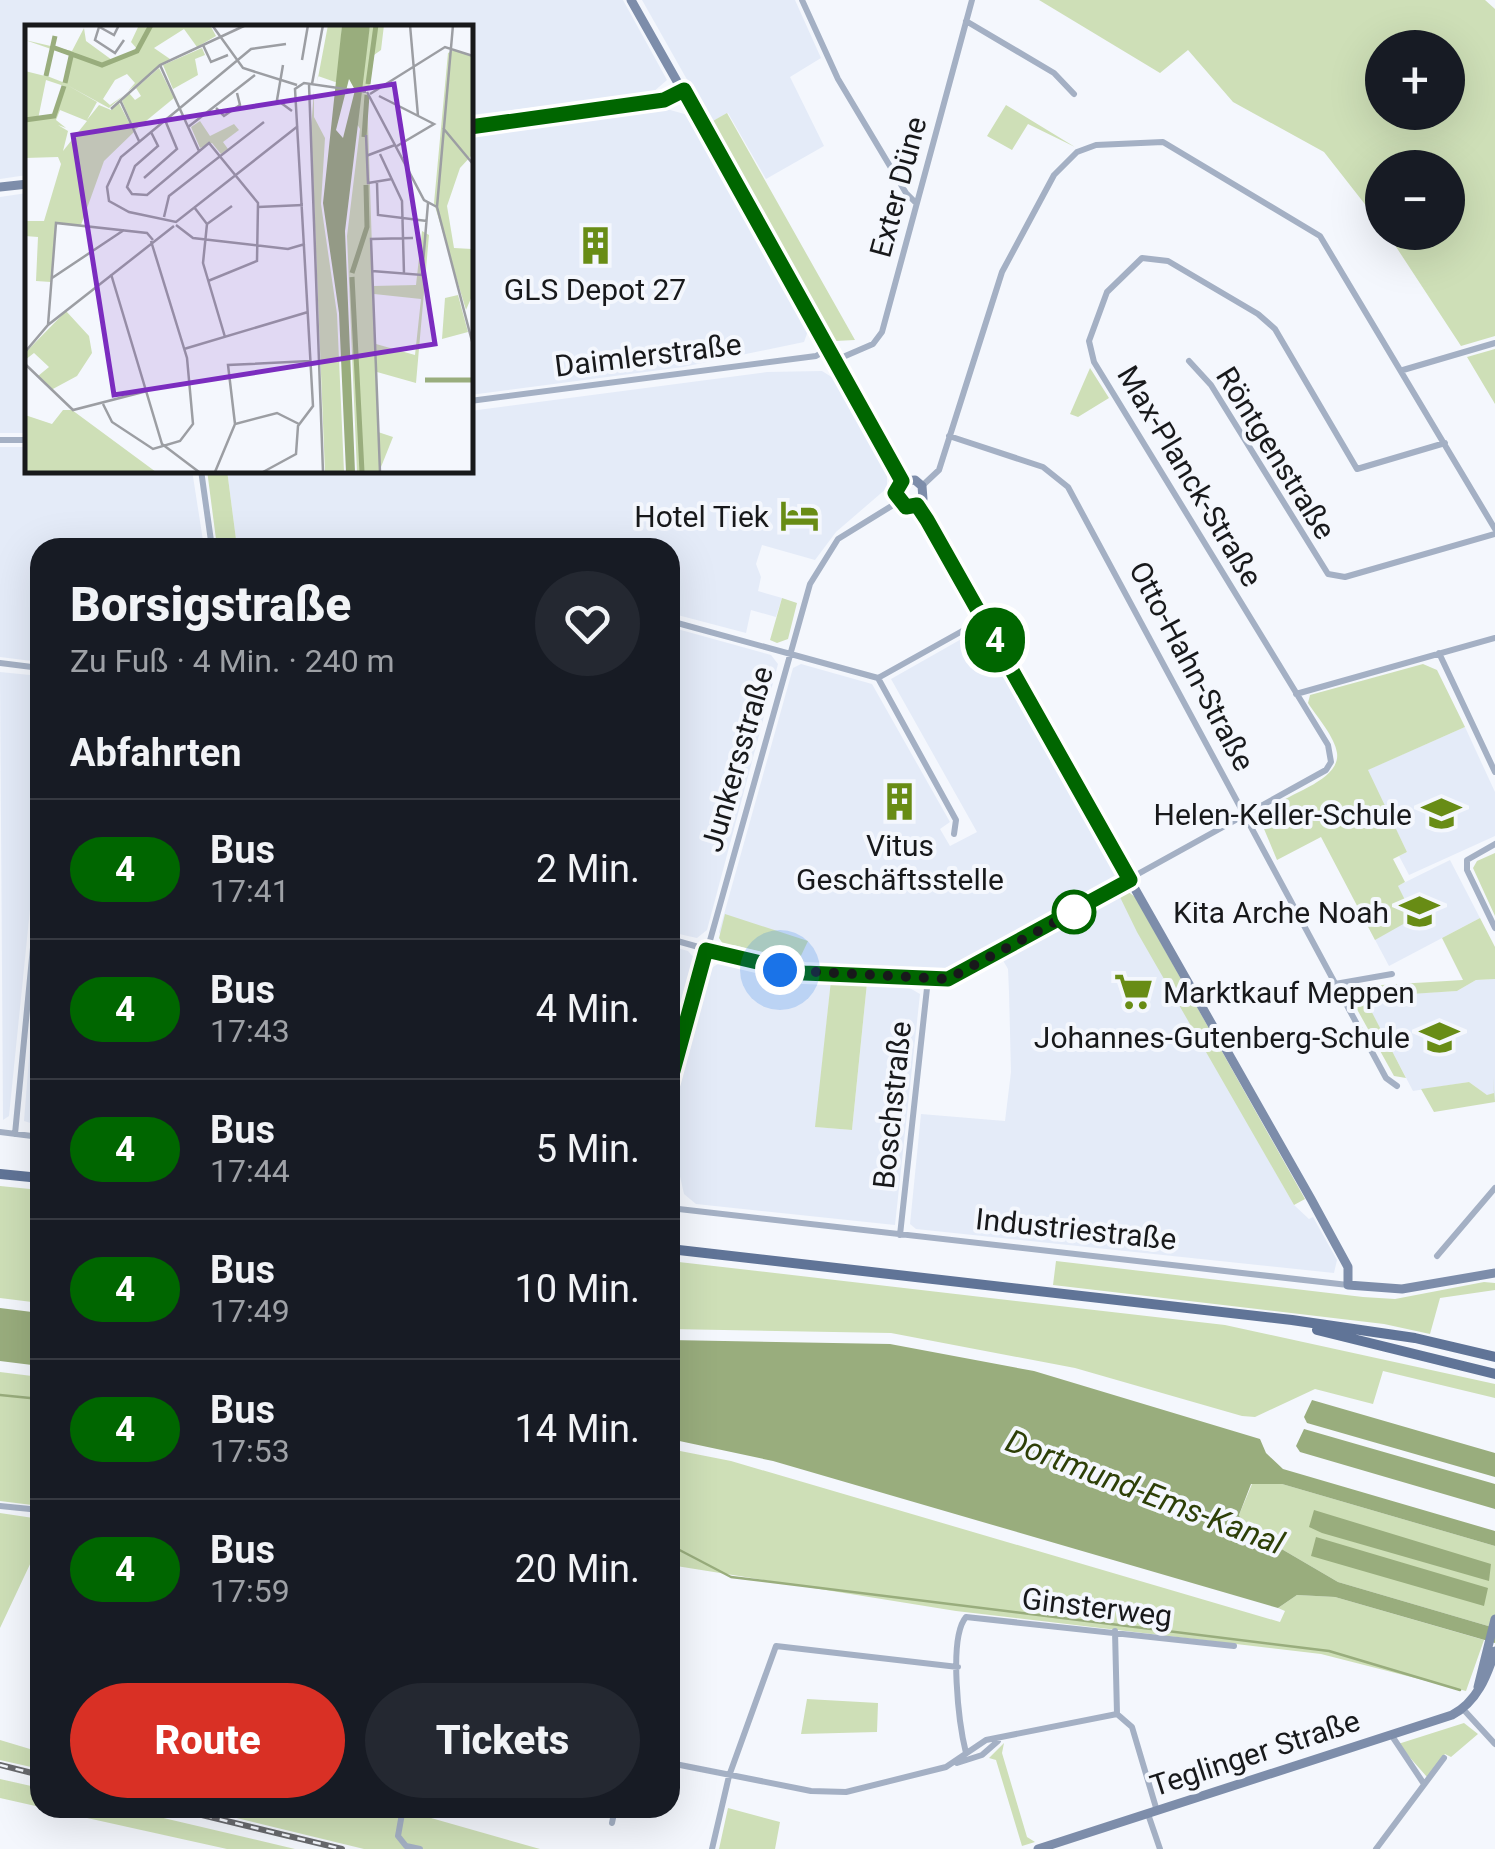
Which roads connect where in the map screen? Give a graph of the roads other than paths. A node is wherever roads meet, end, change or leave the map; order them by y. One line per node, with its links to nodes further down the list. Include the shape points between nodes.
1 (631, 0): 5 (street)
2 (802, 0): 10 (street, via 838,79)
3 (972, 0): 4 (street, Exter Düne)
4 (966, 21): 6 (street, via 1054,73); 10 (street, Exter Düne)
5 (684, 90): 7 (street, via 664,100); 12 (street)
6 (1074, 94)
7 (472, 127)
8 (25, 184): 9 (street)
9 (0, 188)
10 (916, 203): 13 (street, Exter Düne, via 882,332 873,344)
11 (1495, 344): 15 (street)
12 (829, 348): 13 (street); 16 (street, Daimlerstraße, via 816,356)
13 (836, 360): 20 (street)
14 (1189, 362): 24 (street, Röntgenstraße, via 1211,385 1328,574 1345,577)
15 (1402, 370): 17 (street, via 1320,236 1176,147 1139,140 1096,145 1064,162 1013,248); 18 (street)
16 (472, 401)
17 (950, 436): 21 (street, via 939,470); 36 (street, Otto-Hahn-Straße, via 1043,468 1068,488)
18 (1446, 444): 24 (street); 34 (street, Max-Planck-Straße, via 1357,468 1281,339 1258,314 1158,258 1136,261 1108,292 1089,340 1094,362)
19 (202, 472): 25 (street)
20 (902, 481): 21 (street); 22 (street)
21 (922, 486): 23 (street)
22 (898, 502): 23 (street); 29 (street, Junkersstraße, via 838,539 822,560)
23 (917, 505): 26 (street)
24 (1495, 532)
25 (211, 538)
26 (983, 620): 33 (street); 39 (street)
27 (680, 624): 29 (street)
28 (1495, 638): 30 (street)
29 (791, 653): 33 (street); 42 (street, Junkersstraße)
30 (1439, 653): 34 (street); 35 (street)
31 (0, 663): 32 (street)
32 (30, 667)
33 (878, 678): 37 (street, via 956,820)
34 (1296, 694): 36 (street, Max-Planck-Straße, via 1328,745 1330,762)
35 (1495, 772)
36 (1247, 814): 39 (street); 46 (street, Otto-Hahn-Straße)
37 (954, 834)
38 (1495, 844): 40 (street, via 1467,860)
39 (1130, 880): 45 (street, via 961,975); 60 (street, via 1345,1261)
40 (1495, 928)
41 (680, 942): 42 (street)
42 (706, 950): 45 (street, via 780,970); 47 (street, Junkersstraße)
43 (1392, 974): 46 (street)
44 (30, 979): 50 (street)
45 (928, 979): 56 (street, Boschstraße)
46 (1335, 984): 48 (street, Otto-Hahn-Straße, via 1386,1078)
47 (680, 1039)
48 (1397, 1086)
49 (0, 1132): 50 (street)
50 (15, 1134): 51 (street)
51 (30, 1136)
52 (0, 1174): 53 (main road)
53 (30, 1177)
54 (1495, 1188): 58 (street)
55 (680, 1209): 56 (street, Industriestraße)
56 (900, 1235): 60 (street, Industriestraße)
57 (680, 1250): 61 (main road)
58 (1438, 1256)
59 (1495, 1275): 60 (street, Industriestraße, via 1402,1289)
60 (1348, 1285)
61 (1252, 1315): 62 (main road, via 1415,1338); 63 (main road)
62 (1495, 1357)
63 (1495, 1374)
64 (0, 1506): 65 (street)
65 (30, 1509)
66 (1494, 1623): 69 (street)
67 (1115, 1631): 68 (street, Ginsterweg); 70 (street, Ginsterweg, via 972,1615 960,1626); 73 (street)
68 (1234, 1646)
69 (1492, 1646): 71 (street); 71 (street, via 1488,1676)
70 (958, 1667): 77 (street); 81 (street, via 776,1646)
71 (1478, 1690): 72 (street)
72 (1463, 1710): 74 (street, Teglinger Straße); 76 (street)
73 (1118, 1714): 75 (street); 83 (street, via 1132,1727)
74 (1392, 1736): 82 (street); 83 (street, Teglinger Straße)
75 (1003, 1737): 77 (street, via 975,1744); 80 (street, via 982,1754)
76 (1495, 1744)
77 (967, 1754): 80 (street)
78 (1444, 1758): 82 (street)
79 (680, 1765): 81 (street)
80 (946, 1767): 81 (street, via 832,1794)
81 (729, 1776): 88 (street)
82 (1424, 1784): 91 (street)
83 (1153, 1812): 89 (street, Teglinger Straße); 90 (street)
84 (402, 1818): 87 (street, via 398,1836)
85 (613, 1818): 86 (street)
86 (612, 1824)
87 (420, 1849)
88 (712, 1849)
89 (1038, 1849)
90 (1160, 1849)
91 (1376, 1849)

